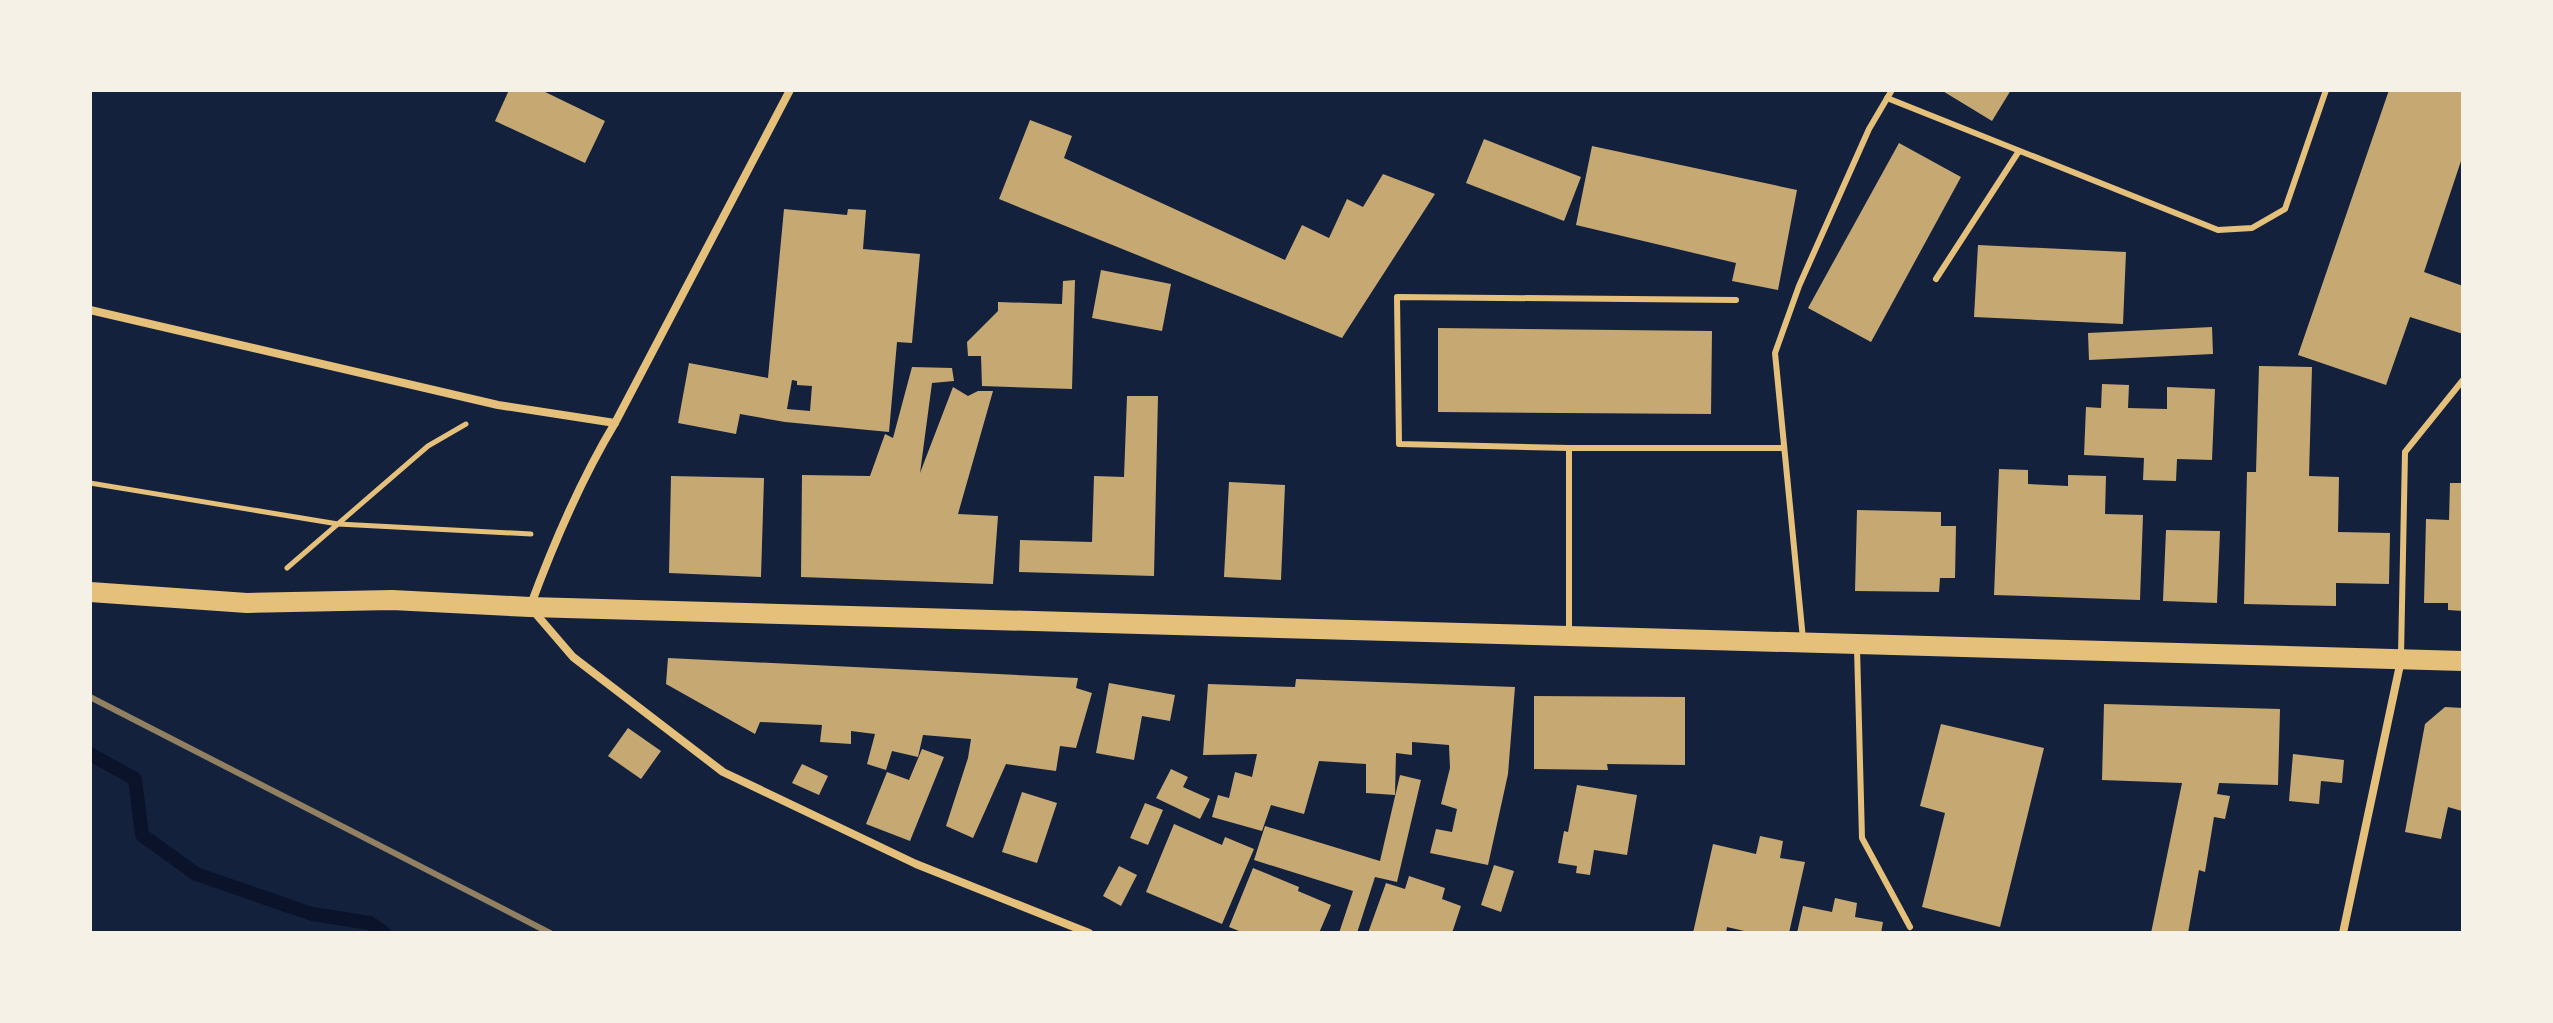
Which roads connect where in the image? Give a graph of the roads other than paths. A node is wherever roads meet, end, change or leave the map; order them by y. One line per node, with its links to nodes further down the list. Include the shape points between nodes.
1 (790, 90): 10 (street)
2 (1892, 90): 4 (lane)
3 (2326, 90): 5 (lane, via 2285,209 2252,228 2218,230)
4 (1887, 98): 5 (lane); 12 (lane, via 1805,272 1775,353)
5 (2019, 151): 6 (lane)
6 (1936, 279)
7 (1736, 300): 11 (lane, via 1397,297 1399,444)
8 (90, 310): 10 (street, via 498,405)
9 (2463, 380): 18 (lane, via 2405,452)
10 (615, 423): 14 (street, via 556,536)
11 (1569, 448): 12 (lane); 15 (lane)
12 (1784, 448): 16 (lane)
13 (90, 592): 14 (main road, via 247,603 392,600)
14 (530, 607): 15 (main road); 21 (street, via 573,657 723,772 916,864)
15 (1569, 636): 16 (main road)
16 (1803, 642): 17 (main road)
17 (1856, 645): 18 (main road); 20 (lane, via 1862,838)
18 (2401, 659): 19 (main road); 22 (street)
19 (2463, 661)
20 (1910, 927)
21 (1089, 933)
22 (2343, 933)

